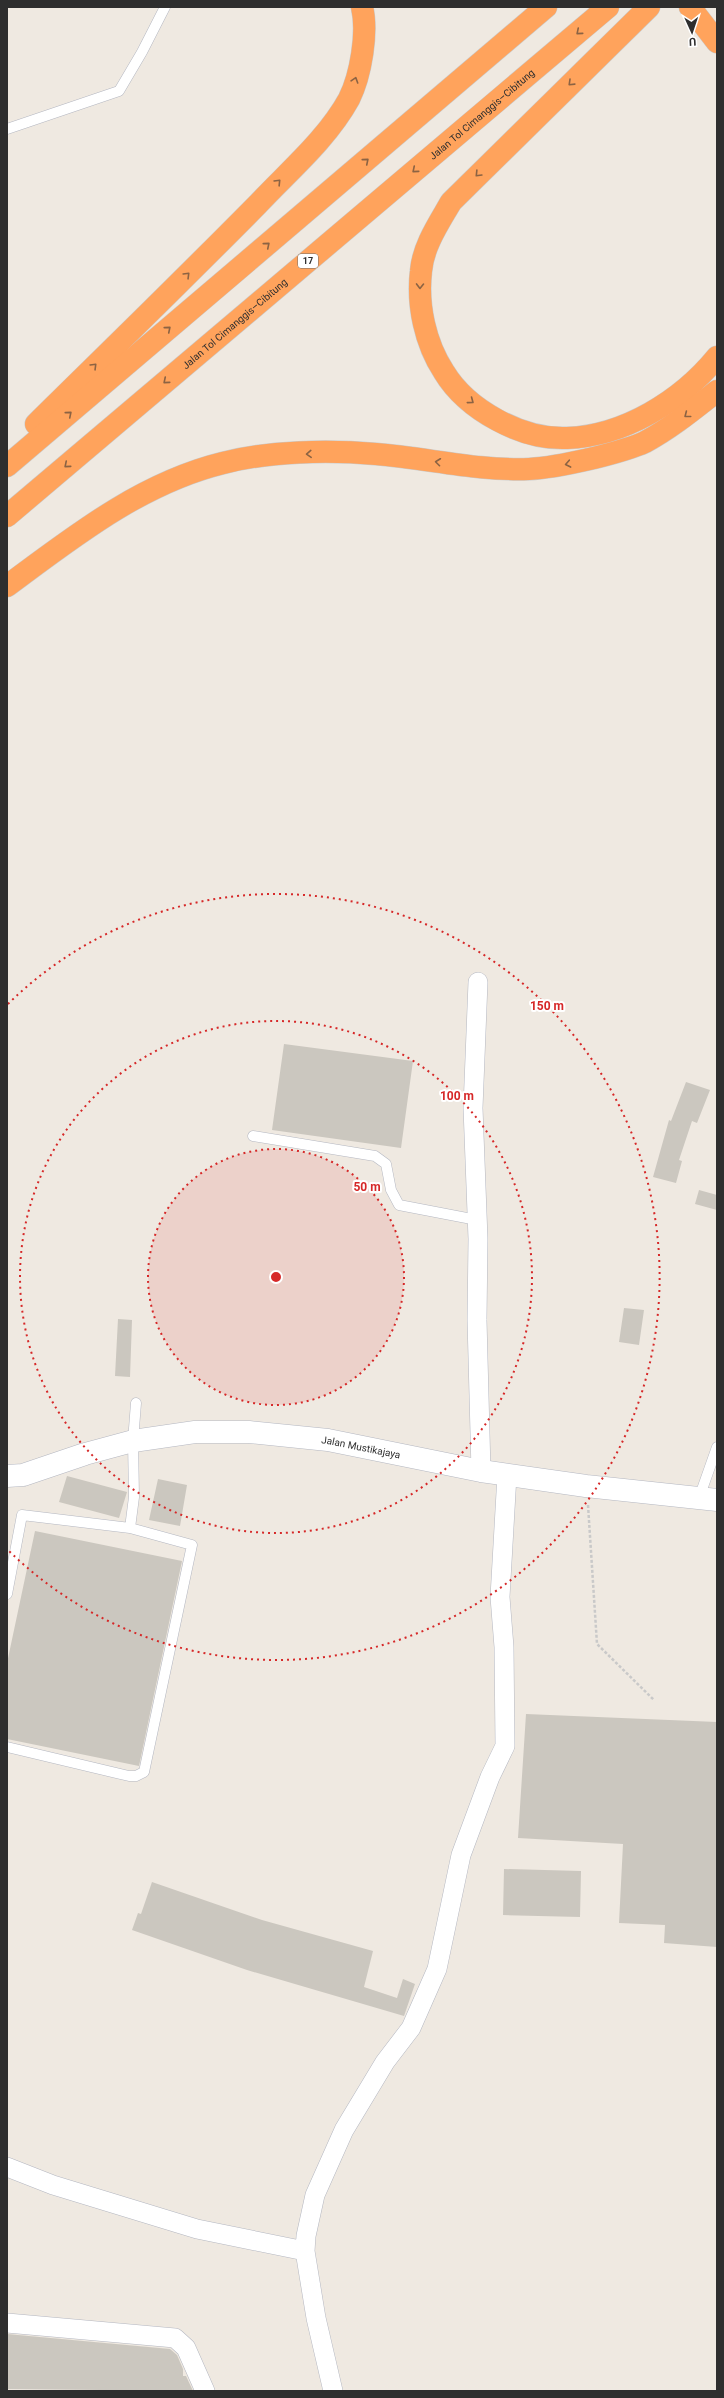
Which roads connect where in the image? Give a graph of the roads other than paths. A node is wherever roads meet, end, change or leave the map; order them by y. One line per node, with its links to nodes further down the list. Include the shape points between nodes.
1 (165, 7): 8 (lane, via 119,91)
2 (362, 7): 11 (highway, one-way to 2, via 326,133 349,98 362,59)
3 (546, 7): 12 (highway, one-way to 3)
4 (608, 7): 13 (highway, Jalan Tol Cimanggis–Cibitung / 17, one-way to 13)
5 (649, 7): 9 (highway, one-way to 9, via 452,202 432,235 421,270 420,304 426,335 444,373 464,396 498,421 528,434 573,438 601,434 636,420 674,398)
6 (690, 7): 7 (highway)
7 (717, 42)
8 (7, 129)
9 (717, 357)
10 (717, 391): 14 (highway, one-way to 14, via 682,419 644,442 566,464 529,469 487,467 376,454 327,453 224,462 183,475 135,498 86,529)
11 (7, 453)
12 (7, 466)
13 (7, 516)
14 (7, 586)
15 (478, 982): 17 (street, via 473,1108)
16 (253, 1136): 17 (lane, via 375,1156 386,1164 391,1190 399,1205)
17 (477, 1220): 21 (street)
18 (136, 1403): 19 (lane)
19 (133, 1441): 21 (street, Jalan Mustikajaya, via 195,1432 249,1432 328,1440); 23 (street, Jalan Mustikajaya, via 23,1475); 25 (lane, via 134,1497)
20 (717, 1447): 24 (lane)
21 (481, 1471): 22 (street, Jalan Mustikajaya)
22 (507, 1475): 24 (street, Jalan Mustikajaya); 29 (street, via 500,1597 504,1647 505,1746 490,1777 461,1855 437,1969 411,2028 385,2062 344,2130 315,2195)
23 (7, 1476)
24 (708, 1499)
25 (130, 1528): 26 (lane, via 22,1515); 27 (lane, via 192,1545 144,1772 129,1776)
26 (7, 1594)
27 (7, 1748)
28 (7, 2167): 29 (street, via 53,2185 197,2229)
29 (305, 2251): 32 (street, via 316,2318)
30 (7, 2323): 31 (street, via 175,2338 186,2348)
31 (205, 2391)
32 (333, 2391)

